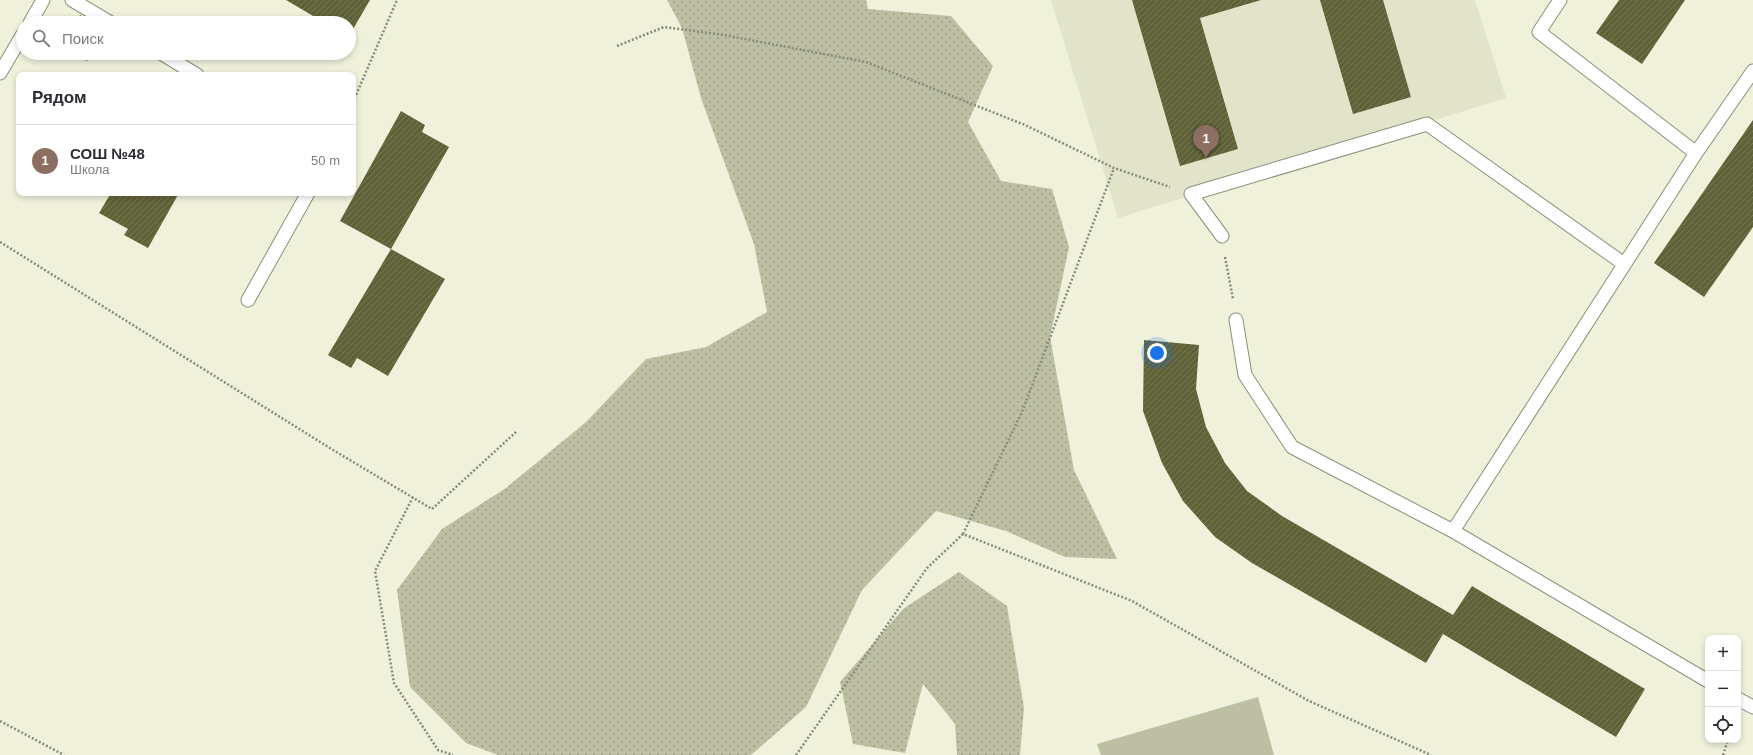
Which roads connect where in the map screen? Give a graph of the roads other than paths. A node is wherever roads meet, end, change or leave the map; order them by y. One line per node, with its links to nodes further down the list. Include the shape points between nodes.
1 (43, 0): 4 (lane)
2 (72, 0): 5 (lane)
3 (1560, 0): 11 (lane, via 1539,32)
4 (34, 16)
5 (98, 16)
6 (16, 46): 10 (lane)
7 (172, 60): 9 (lane)
8 (1753, 71): 11 (lane)
9 (192, 72)
10 (0, 73)
11 (1696, 153): 14 (lane)
12 (306, 196): 15 (lane)
13 (1222, 236): 14 (lane, via 1191,194 1427,124)
14 (1624, 264): 17 (lane)
15 (248, 300)
16 (1236, 320): 17 (lane, via 1245,375 1292,447)
17 (1454, 531): 18 (lane)
18 (1705, 679)
19 (1741, 701): 20 (lane)
20 (1753, 707)

